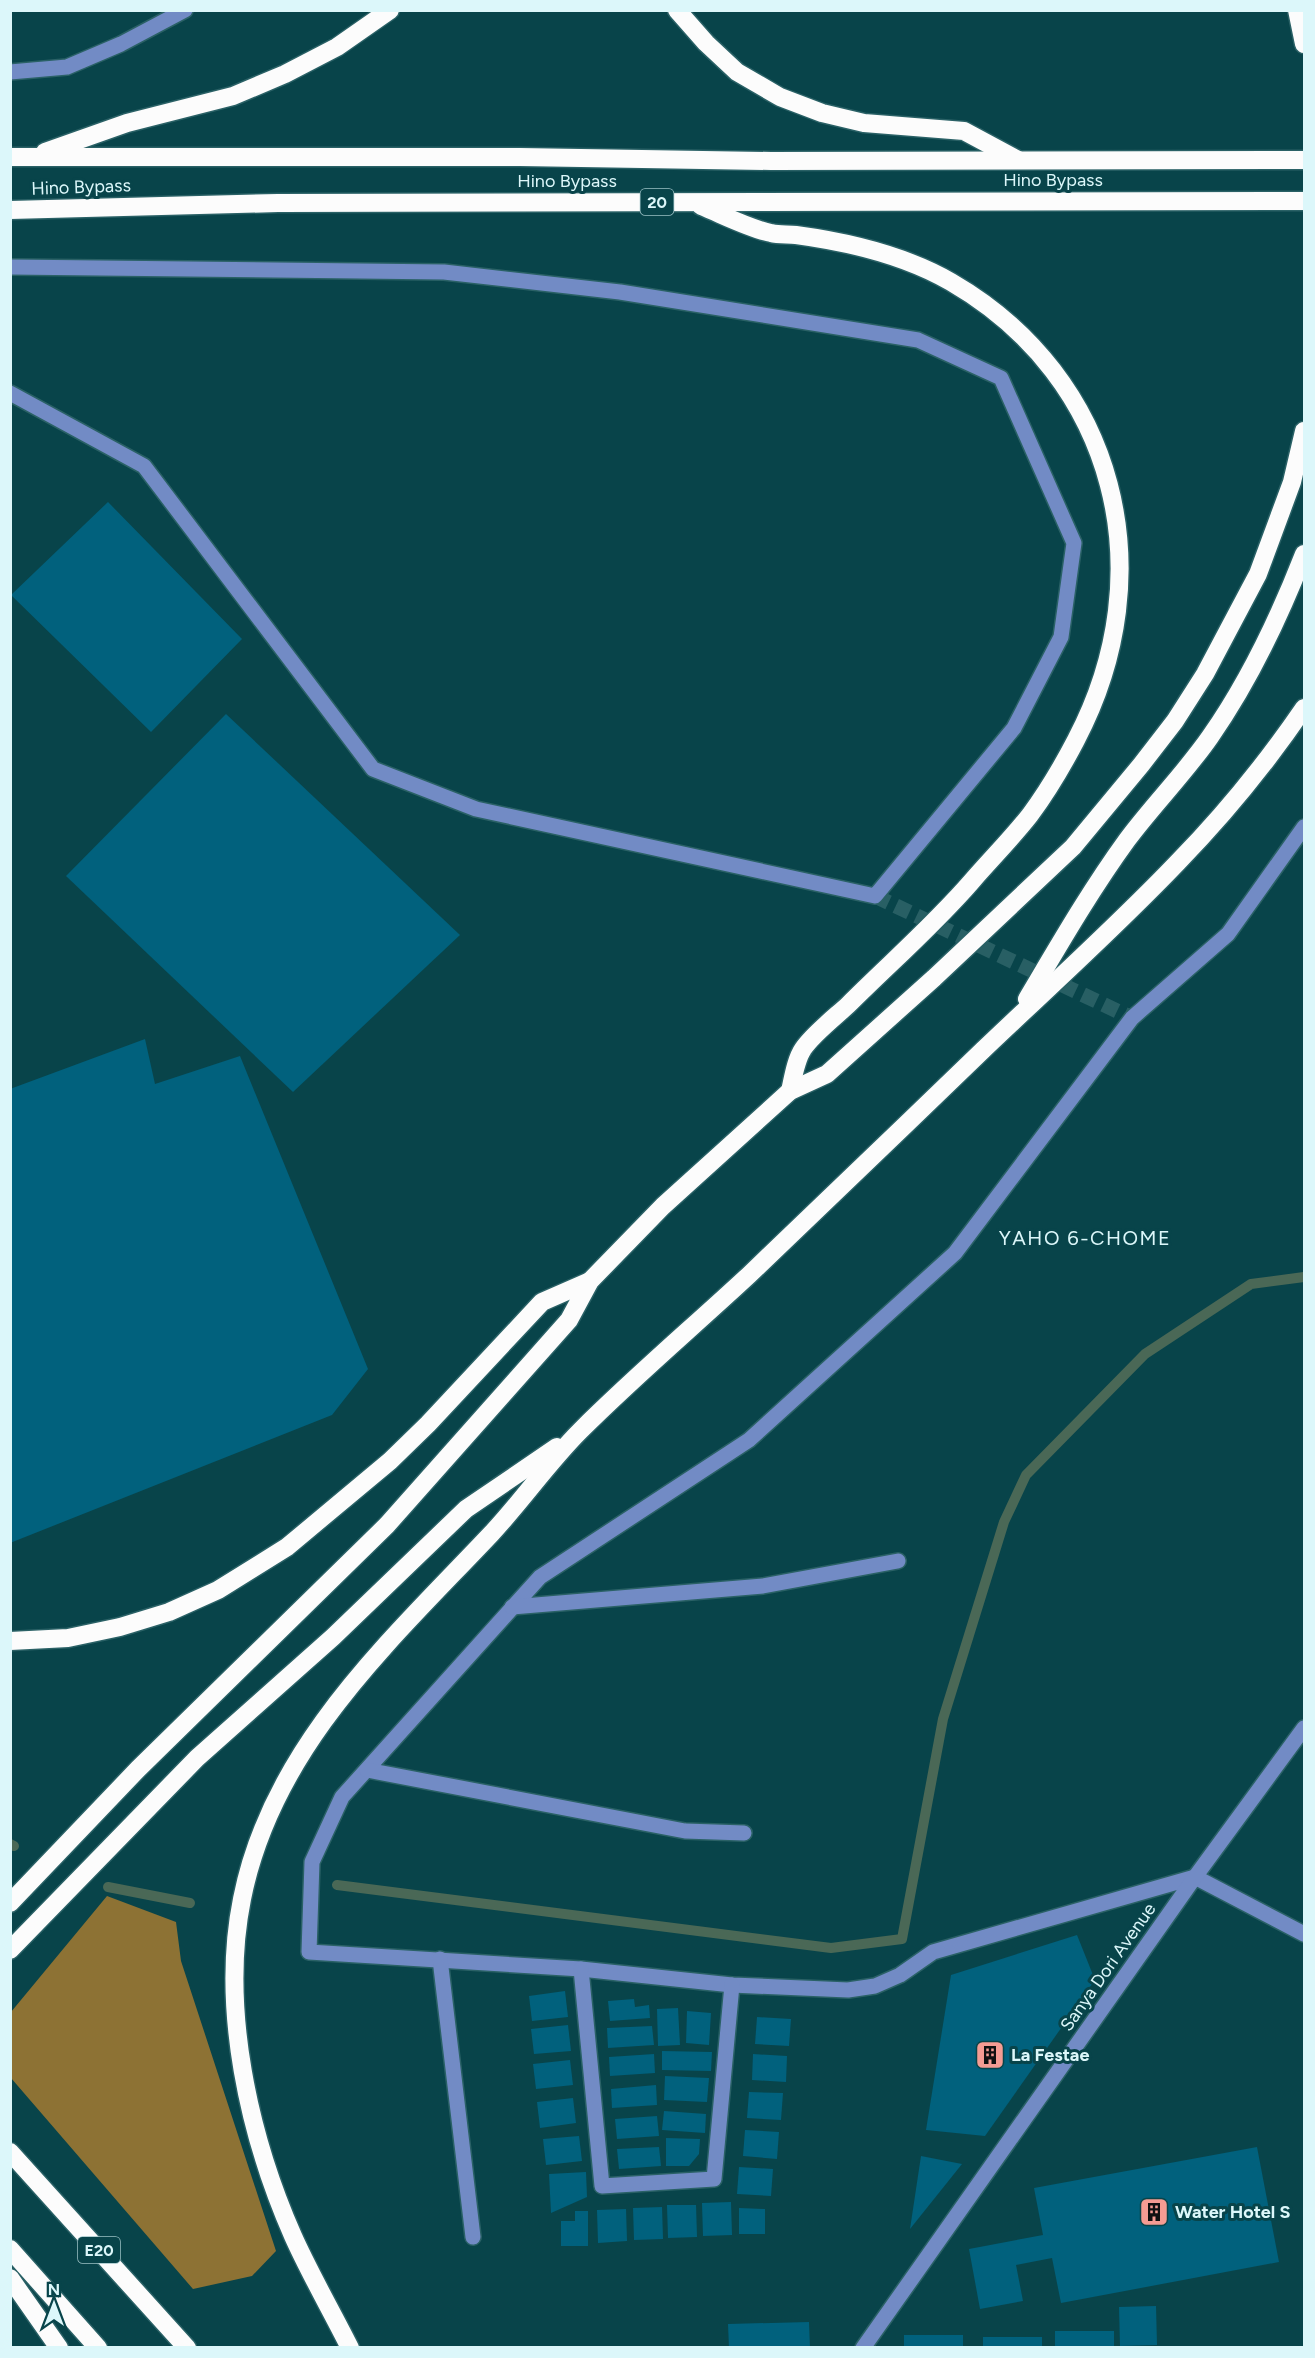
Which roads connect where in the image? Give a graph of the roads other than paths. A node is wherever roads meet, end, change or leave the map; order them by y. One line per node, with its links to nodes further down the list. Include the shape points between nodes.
1 (185, 10): 6 (street, via 67,67)
2 (390, 10): 8 (highway, via 337,47 233,96 127,123)
3 (677, 10): 9 (highway, via 737,72 780,98 864,123 964,131)
4 (1297, 10): 5 (highway)
5 (1305, 44)
6 (10, 72)
7 (10, 157): 8 (highway, Hino Bypass)
8 (32, 157): 9 (highway, Hino Bypass)
9 (1019, 160): 10 (highway, Hino Bypass)
10 (1305, 160)
11 (1305, 201): 12 (highway, Hino Bypass / 20)
12 (692, 202): 13 (highway, Hino Bypass / 20, via 278,203); 21 (highway, via 770,233 842,244 921,267 950,281 1005,319 1025,337 1072,396 1105,466 1117,530 1120,565 1108,658 1071,748 1031,814 969,885 802,1050)
13 (10, 210)
14 (10, 267): 15 (street, via 444,272 620,292 918,340 1001,378 1074,543 1061,637 1014,728 875,896 476,809 373,769 144,466)
15 (10, 393)
16 (1305, 430): 21 (highway, via 1292,482 1258,574 1205,674 1141,765 1073,847 934,978 827,1074)
17 (1305, 554): 20 (highway, via 1281,614 1210,738 1115,858)
18 (1305, 708): 20 (highway, via 1179,861)
19 (1305, 827): 25 (street, via 1228,934 1132,1018 956,1253 749,1440 540,1577)
20 (1014, 1020): 23 (highway)
21 (790, 1090): 22 (highway, via 663,1206)
22 (590, 1281): 26 (highway, via 542,1302 390,1461 287,1547 218,1590 120,1628 68,1638); 32 (highway, via 569,1320 387,1525 138,1769)
23 (578, 1433): 34 (highway, via 465,1509 333,1637 197,1758); 45 (highway, via 495,1529 391,1638 311,1736 264,1824 251,1863 237,1930 238,2042 243,2080 293,2236)
24 (898, 1561): 25 (street, via 763,1587)
25 (512, 1607): 29 (street)
26 (10, 1641)
27 (1305, 1728): 28 (street, Sanya Dori Avenue)
28 (1300, 1743): 31 (street, Sanya Dori Avenue)
29 (367, 1770): 30 (street, via 685,1831); 35 (street, via 342,1797 312,1862 309,1952)
30 (744, 1833)
31 (1195, 1877): 33 (street); 37 (street, via 933,1952 900,1975 875,1986 848,1990); 46 (street, Sanya Dori Avenue)
32 (10, 1903)
33 (1305, 1934)
34 (10, 1950)
35 (440, 1959): 36 (street); 39 (street)
36 (581, 1969): 37 (street); 37 (street, via 602,2186 714,2179)
37 (732, 1985)
38 (10, 2152): 44 (highway, E20)
39 (473, 2237)
40 (10, 2249): 43 (highway)
41 (10, 2278): 42 (highway)
42 (60, 2348)
43 (98, 2348)
44 (187, 2348)
45 (350, 2348)
46 (863, 2348)

